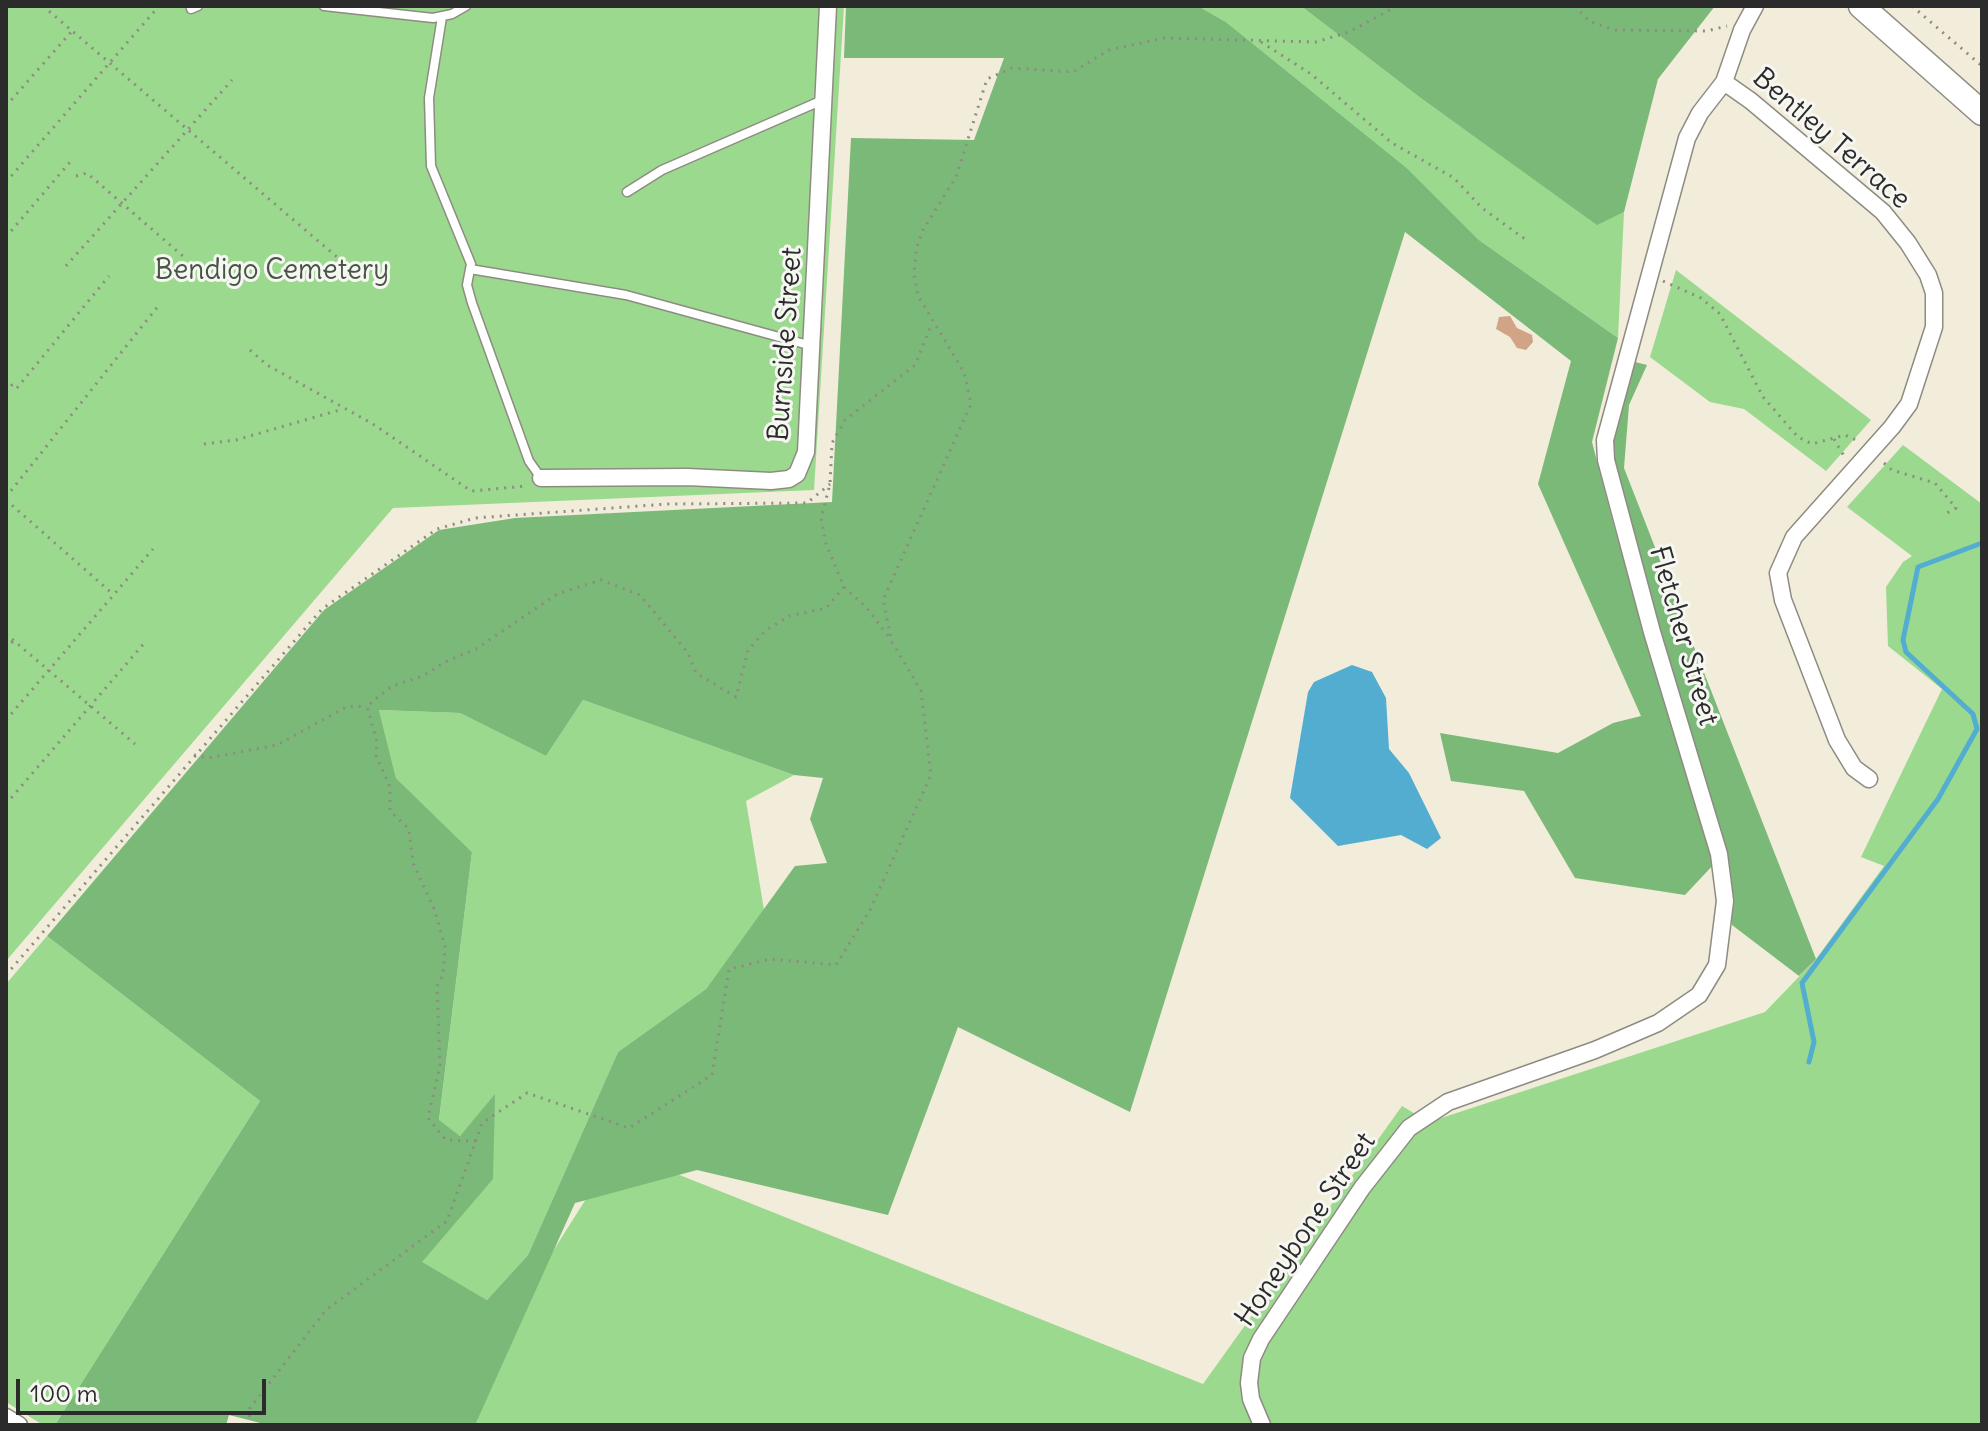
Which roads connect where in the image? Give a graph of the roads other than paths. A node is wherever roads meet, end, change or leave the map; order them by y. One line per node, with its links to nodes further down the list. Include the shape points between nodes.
1 (324, 6): 6 (lane)
2 (466, 6): 6 (lane)
3 (828, 6): 8 (street, Burnside Street)
4 (1755, 6): 7 (street, Fletcher Street)
5 (1861, 6): 9 (street)
6 (442, 17): 11 (lane, via 429,98 428,145)
7 (1724, 82): 14 (street, Bentley Terrace, via 1883,212 1908,243 1934,293 1934,327 1909,404 1794,537 1778,573 1783,600 1837,740 1854,768); 15 (street, Fletcher Street, via 1687,138 1607,426 1606,460 1719,854 1725,901 1719,957 1699,995 1658,1023)
8 (826, 99): 10 (lane, via 662,170); 12 (street, Burnside Street)
9 (1982, 113)
10 (627, 192)
11 (470, 269): 12 (lane, via 626,295); 13 (lane, via 472,303 529,461)
12 (812, 346): 13 (street, Burnside Street, via 806,452 797,474 789,479)
13 (541, 478)
14 (1869, 779)
15 (1420, 1117): 18 (street, Honeybone Street, via 1362,1188 1261,1339 1249,1383)
16 (6, 1417): 17 (street)
17 (19, 1425)
18 (1262, 1425)

